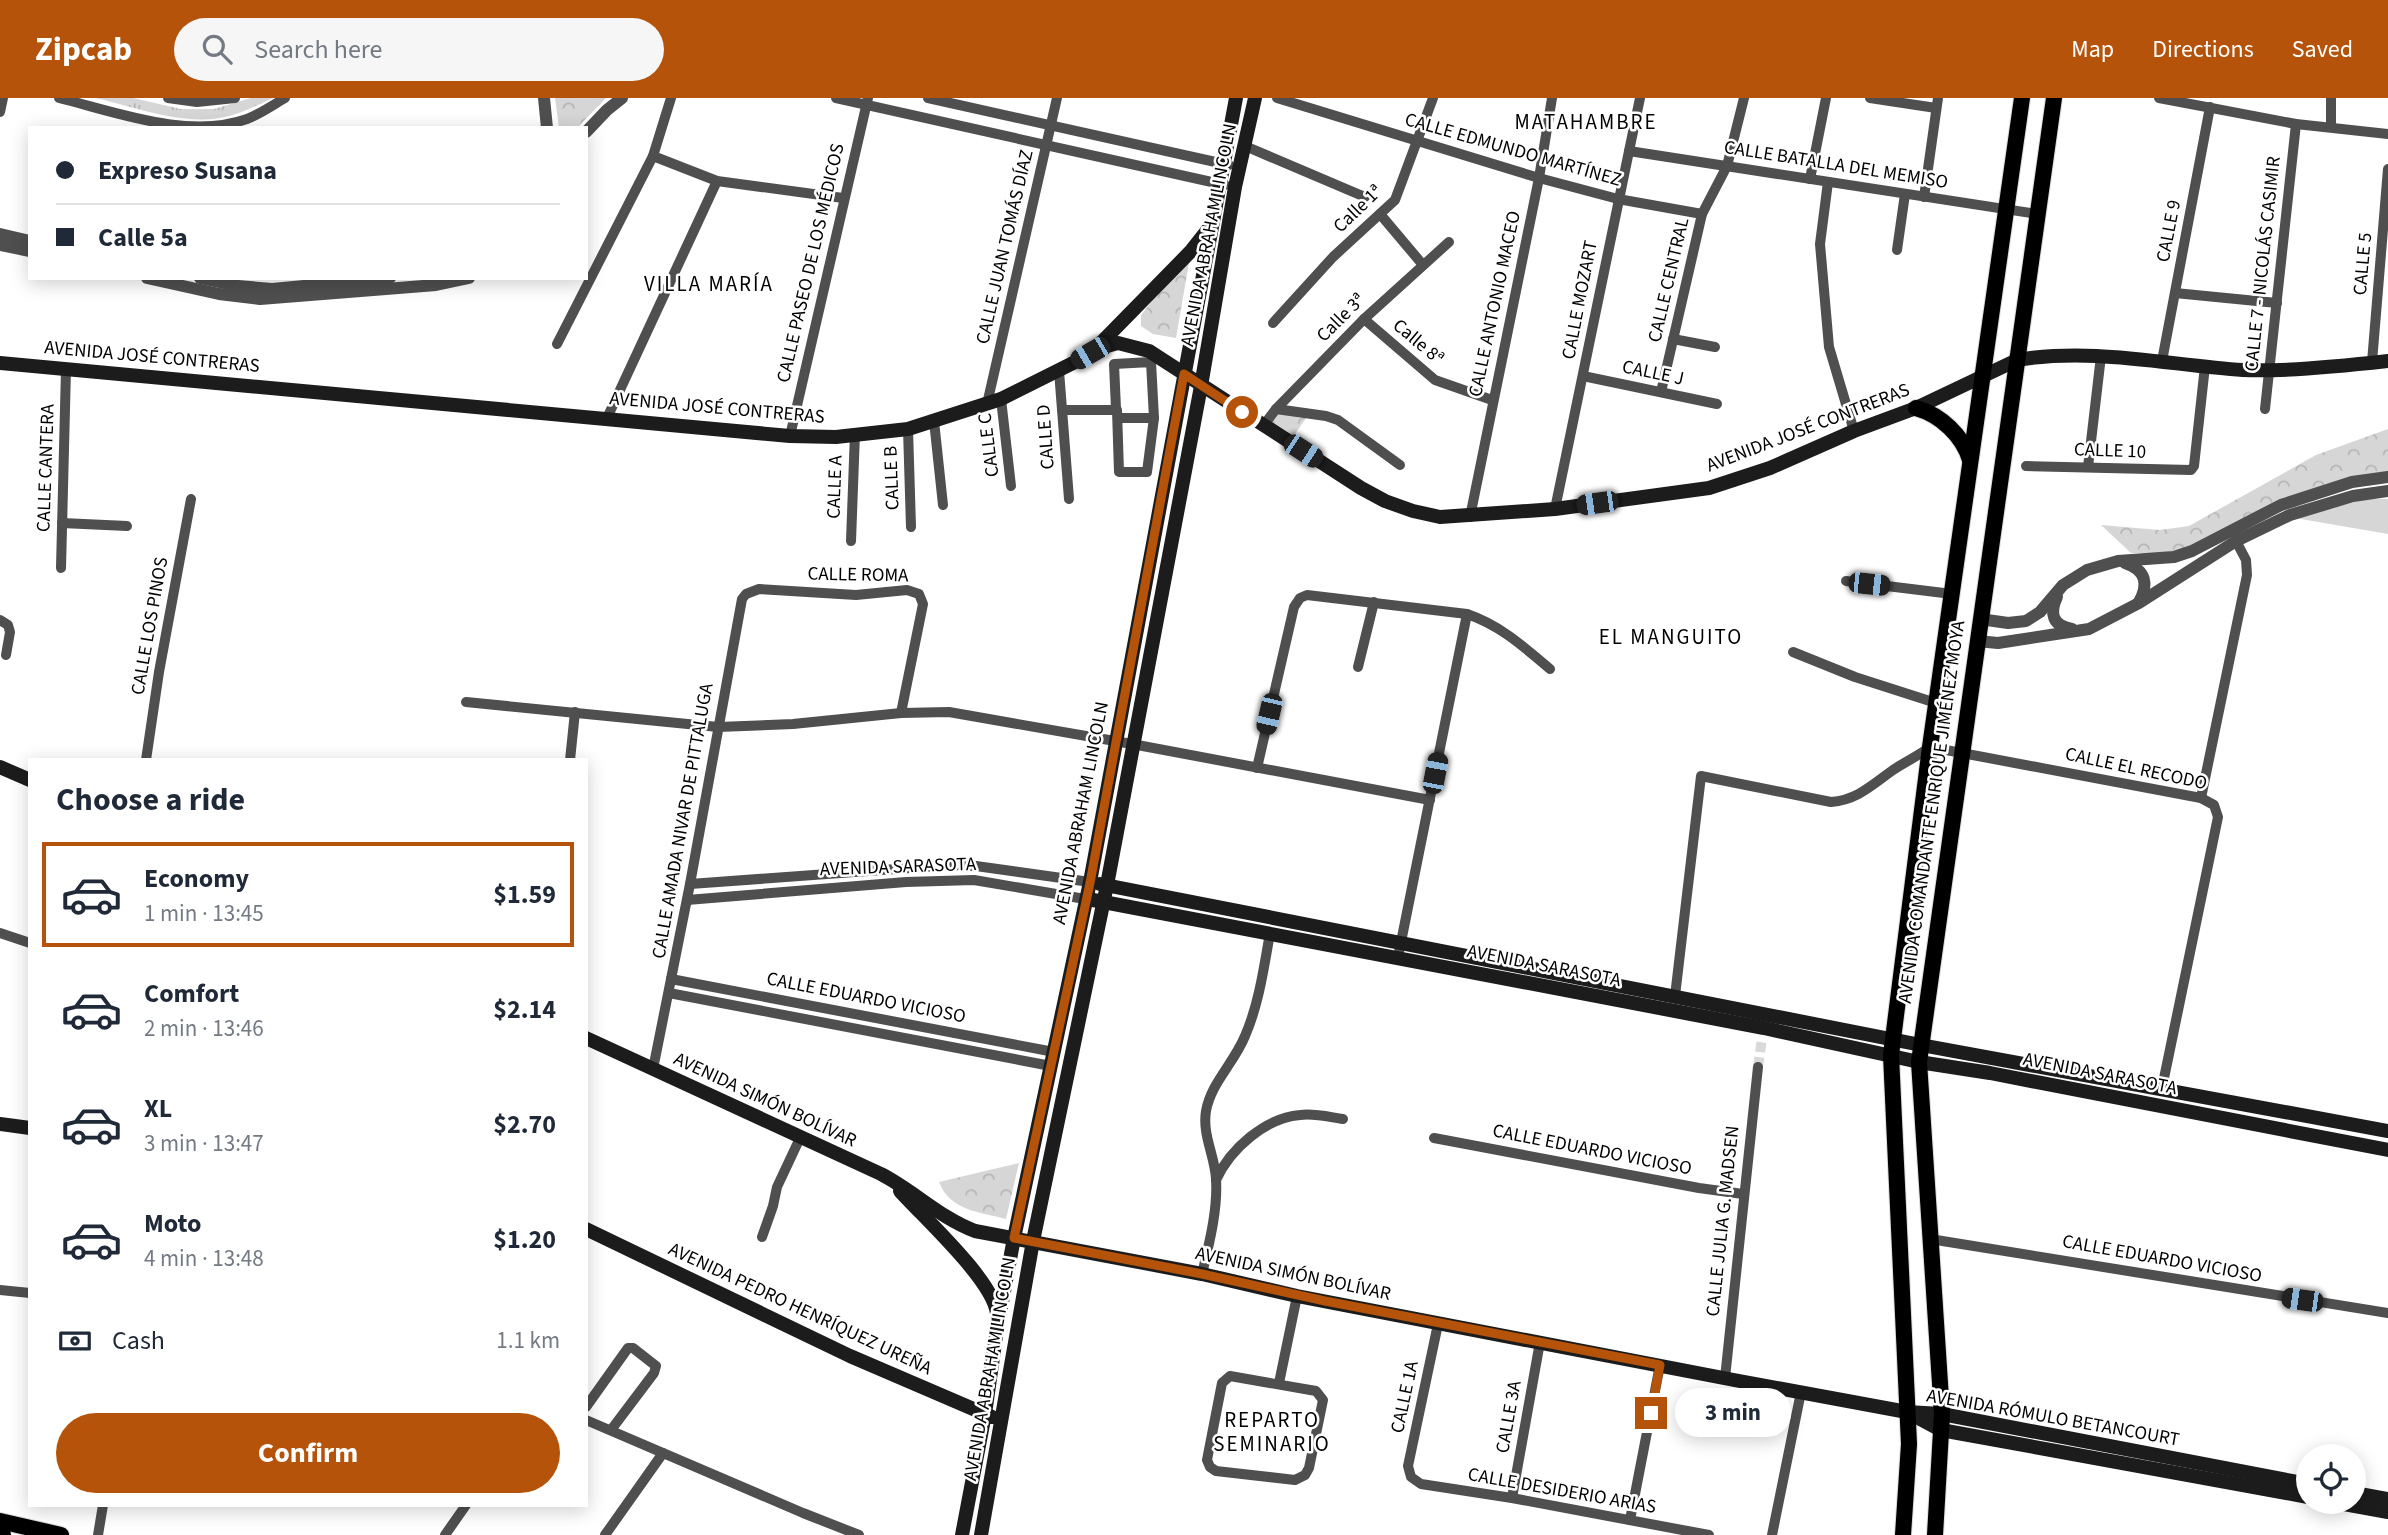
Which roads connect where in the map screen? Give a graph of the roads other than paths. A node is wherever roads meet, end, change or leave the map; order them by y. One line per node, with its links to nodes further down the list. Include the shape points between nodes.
1 (3, 98): 28 (street)
2 (59, 98): 31 (street)
3 (168, 98): 4 (street, via 206,102)
4 (235, 98)
5 (285, 98): 32 (street, via 248,118)
6 (544, 98): 33 (street)
7 (622, 98): 35 (street)
8 (671, 98): 41 (street)
9 (836, 98): 25 (street)
10 (928, 98): 30 (street)
11 (1057, 98): 30 (street, CALLE JUAN TOMÁS DÍAZ)
12 (1236, 98): 42 (main road, AVENIDA ABRAHAM LINCOLN)
13 (1255, 98): 39 (main road, AVENIDA ABRAHAM LINCOLN)
14 (1277, 98): 37 (street, CALLE EDMUNDO MARTÍNEZ)
15 (1433, 98): 37 (street, Calle 1ª)
16 (1552, 98): 46 (street, CALLE ANTONIO MACEO)
17 (1640, 98): 40 (street, CALLE MOZART)
18 (1744, 98): 43 (street, CALLE CENTRAL)
19 (1826, 98): 47 (street)
20 (1870, 98): 26 (street)
21 (2022, 98): 57 (main road, AVENIDA COMANDANTE ENRIQUE JIMÉNEZ MOYA)
22 (2054, 98): 60 (main road, AVENIDA COMANDANTE ENRIQUE JIMÉNEZ MOYA)
23 (2159, 98): 27 (street)
24 (2331, 98): 34 (street)
25 (867, 102): 38 (street); 55 (street, CALLE PASEO DE LOS MÉDICOS)
26 (1937, 103): 54 (street)
27 (2210, 107): 29 (street); 74 (street, CALLE 9)
28 (0, 112)
29 (2297, 124): 34 (street); 75 (street, CALLE 7 - NICOLÁS CASIMIR)
30 (1051, 125): 38 (street, CALLE JUAN TOMÁS DÍAZ); 42 (street)
31 (183, 126)
32 (203, 126)
33 (547, 126)
34 (2331, 127): 36 (street)
35 (588, 130)
36 (2388, 134)
37 (1417, 142): 46 (street, CALLE EDMUNDO MARTÍNEZ); 58 (street, Calle 1ª, via 1396,198)
38 (1047, 145): 50 (street); 98 (street, CALLE JUAN TOMÁS DÍAZ)
39 (1245, 146): 44 (main road, AVENIDA ABRAHAM LINCOLN); 53 (street)
40 (1629, 151): 43 (street, CALLE BATALLA DEL MEMISO); 56 (street, CALLE MOZART)
41 (653, 156): 48 (street); 79 (street)
42 (1222, 163): 44 (street); 50 (main road, AVENIDA ABRAHAM LINCOLN)
43 (1727, 166): 47 (street, CALLE BATALLA DEL MEMISO); 59 (street, CALLE CENTRAL)
44 (1240, 167): 51 (main road, AVENIDA ABRAHAM LINCOLN)
45 (2388, 169): 69 (street, CALLE 5)
46 (1539, 178): 56 (street, CALLE EDMUNDO MARTÍNEZ); 97 (street, CALLE ANTONIO MACEO)
47 (1810, 179): 49 (street, CALLE BATALLA DEL MEMISO)
48 (717, 181): 55 (street); 105 (street)
49 (1828, 182): 52 (street, CALLE BATALLA DEL MEMISO); 110 (street, via 1819,244 1829,347)
50 (1218, 183): 51 (street); 61 (main road, AVENIDA ABRAHAM LINCOLN)
51 (1235, 187): 95 (main road, AVENIDA ABRAHAM LINCOLN)
52 (1905, 194): 54 (street, CALLE BATALLA DEL MEMISO); 66 (street)
53 (1365, 197)
54 (1924, 197): 57 (street, CALLE BATALLA DEL MEMISO)
55 (843, 198): 112 (street, CALLE PASEO DE LOS MÉDICOS)
56 (1619, 199): 59 (street, CALLE EDMUNDO MARTÍNEZ); 93 (street, CALLE MOZART)
57 (2007, 210): 60 (street, CALLE BATALLA DEL MEMISO); 94 (main road, AVENIDA COMANDANTE ENRIQUE JIMÉNEZ MOYA)
58 (1380, 214): 68 (street); 77 (street, Calle 1ª)
59 (1702, 214): 78 (street, CALLE CENTRAL)
60 (2037, 214): 83 (main road, AVENIDA COMANDANTE ENRIQUE JIMÉNEZ MOYA)
61 (1212, 224): 81 (main road); 92 (main road, AVENIDA ABRAHAM LINCOLN)
62 (0, 234): 63 (street)
63 (28, 241)
64 (1449, 242): 68 (street, Calle 3ª)
65 (0, 245): 67 (street)
66 (1897, 250)
67 (28, 251)
68 (1423, 265): 76 (street, Calle 3ª)
69 (2384, 270): 86 (street, CALLE 5)
70 (156, 280): 73 (street, via 260,299)
71 (210, 280): 72 (street, via 272,289)
72 (369, 280)
73 (459, 280)
74 (2175, 293): 75 (street); 84 (street, CALLE 9)
75 (2277, 303): 90 (street, CALLE 7 - NICOLÁS CASIMIR)
76 (1364, 319): 97 (street, Calle 8ª, via 1435,380); 101 (street, Calle 3ª)
77 (1273, 323)
78 (1673, 340): 80 (street); 96 (street, CALLE CENTRAL)
79 (557, 344)
80 (1715, 347)
81 (1090, 353): 91 (main road, AVENIDA JOSÉ CONTRERAS); 92 (main road, AVENIDA JOSÉ CONTRERAS, via 1128,344 1149,351)
82 (2101, 356): 83 (main road, AVENIDA JOSÉ CONTRERAS); 84 (main road, AVENIDA JOSÉ CONTRERAS); 116 (street)
83 (2017, 360): 94 (main road, AVENIDA JOSÉ CONTRERAS); 139 (main road, AVENIDA COMANDANTE ENRIQUE JIMÉNEZ MOYA)
84 (2162, 361): 88 (main road, AVENIDA JOSÉ CONTRERAS)
85 (2388, 361): 86 (main road, AVENIDA JOSÉ CONTRERAS)
86 (2372, 362): 90 (main road, AVENIDA JOSÉ CONTRERAS)
87 (0, 363): 89 (main road, AVENIDA JOSÉ CONTRERAS)
88 (2205, 366): 90 (main road, AVENIDA JOSÉ CONTRERAS); 116 (street, CALLE 10, via 2191,470)
89 (66, 369): 105 (main road, AVENIDA JOSÉ CONTRERAS); 125 (street, CALLE CANTERA)
90 (2269, 370): 102 (street, CALLE 7 - NICOLÁS CASIMIR)
91 (1059, 372): 98 (main road, AVENIDA JOSÉ CONTRERAS); 103 (street, CALLE D)
92 (1184, 374): 95 (main road, AVENIDA JOSÉ CONTRERAS); 152 (main road, AVENIDA ABRAHAM LINCOLN)
93 (1583, 376): 96 (street, CALLE J); 123 (street, CALLE MOZART)
94 (1983, 376): 100 (main road, AVENIDA JOSÉ CONTRERAS); 113 (main road, AVENIDA COMANDANTE ENRIQUE JIMÉNEZ MOYA)
95 (1201, 386): 108 (main road, AVENIDA JOSÉ CONTRERAS); 153 (main road, AVENIDA ABRAHAM LINCOLN)
96 (1661, 393): 99 (street, CALLE J)
97 (1492, 400): 124 (street, CALLE ANTONIO MACEO)
98 (994, 402): 107 (main road, AVENIDA JOSÉ CONTRERAS); 118 (street, CALLE C)
99 (1717, 404)
100 (1916, 408): 110 (main road, AVENIDA JOSÉ CONTRERAS); 113 (main road, via 1928,411 1951,429)
101 (1276, 409): 108 (street, Calle 3ª); 114 (street, via 1338,420)
102 (2265, 409)
103 (1062, 410): 104 (street); 121 (street, CALLE D)
104 (1117, 414): 106 (street); 106 (street, via 1119,472 1147,472); 106 (street, via 1114,364 1151,362)
105 (607, 418): 112 (main road, AVENIDA JOSÉ CONTRERAS)
106 (1154, 418)
107 (934, 421): 109 (main road, AVENIDA JOSÉ CONTRERAS); 122 (street)
108 (1264, 426): 124 (main road, AVENIDA JOSÉ CONTRERAS, via 1385,501 1440,517)
109 (908, 429): 111 (main road, AVENIDA JOSÉ CONTRERAS); 127 (street, CALLE B)
110 (1854, 431): 123 (main road, AVENIDA JOSÉ CONTRERAS, via 1770,468 1709,488)
111 (855, 433): 112 (main road, AVENIDA JOSÉ CONTRERAS); 128 (street, CALLE A)
112 (790, 436)
113 (1971, 463): 135 (main road, AVENIDA COMANDANTE ENRIQUE JIMÉNEZ MOYA)
114 (1400, 465)
115 (2026, 466): 116 (street, CALLE 10)
116 (2088, 467)
117 (2388, 477): 130 (street, via 2352,482 2281,505 2174,557)
118 (1011, 486)
119 (2388, 491): 129 (street, via 2319,505)
120 (191, 499): 156 (street, CALLE LOS PINOS)
121 (1069, 499)
122 (943, 505)
123 (1555, 509): 124 (main road, AVENIDA JOSÉ CONTRERAS)
124 (1470, 517)
125 (62, 523): 126 (street); 131 (street, CALLE CANTERA)
126 (127, 526)
127 (912, 527)
128 (851, 541)
129 (2236, 541): 137 (street); 161 (street, via 2246,560 2247,575)
130 (2118, 561): 133 (street, via 2087,570); 137 (street, via 2137,568 2145,577)
131 (61, 568)
132 (1846, 581): 135 (street)
133 (2063, 585): 139 (street, via 2040,612 2025,621); 141 (street, via 2053,605 2053,619 2064,628)
134 (759, 589): 150 (street, CALLE ROMA, via 856,595 907,590 919,594 923,604); 151 (street, CALLE AMADA NIVAR DE PITTALUGA, via 747,594 740,606)
135 (1952, 594): 148 (main road, AVENIDA COMANDANTE ENRIQUE JIMÉNEZ MOYA)
136 (1374, 602): 138 (street); 145 (street); 159 (street, via 1313,595 1300,598 1294,607)
137 (2139, 603): 141 (street)
138 (1467, 614): 146 (street, via 1506,634); 162 (street)
139 (1980, 619): 142 (main road, AVENIDA COMANDANTE ENRIQUE JIMÉNEZ MOYA)
140 (0, 620): 144 (street, via 10,632)
141 (2088, 629): 142 (street, via 1998,643)
142 (1977, 641): 155 (main road, AVENIDA COMANDANTE ENRIQUE JIMÉNEZ MOYA)
143 (1793, 652): 148 (street)
144 (6, 655)
145 (1358, 667)
146 (1550, 669)
147 (466, 702): 149 (street)
148 (1937, 703): 154 (main road, AVENIDA COMANDANTE ENRIQUE JIMÉNEZ MOYA)
149 (575, 712): 151 (street); 157 (street)
150 (901, 713): 151 (street); 152 (street, via 949,712)
151 (718, 727): 167 (street, CALLE AMADA NIVAR DE PITTALUGA)
152 (1115, 741): 153 (street); 166 (main road, AVENIDA ABRAHAM LINCOLN)
153 (1132, 744): 159 (street); 168 (main road, AVENIDA ABRAHAM LINCOLN)
154 (1930, 747): 155 (street, CALLE EL RECODO); 180 (street, via 1844,801 1701,776); 185 (main road, AVENIDA COMANDANTE ENRIQUE JIMÉNEZ MOYA)
155 (1961, 752): 161 (street, CALLE EL RECODO); 184 (main road, AVENIDA COMANDANTE ENRIQUE JIMÉNEZ MOYA)
156 (146, 758)
157 (570, 758)
158 (0, 766): 160 (main road)
159 (1256, 768): 162 (street)
160 (28, 779)
161 (2201, 797): 191 (street, CALLE EL RECODO, via 2214,805 2218,817)
162 (1430, 800): 176 (street)
163 (905, 869): 164 (street, AVENIDA SARASOTA); 165 (street); 166 (street, AVENIDA SARASOTA, via 976,866)
164 (781, 877): 167 (street, AVENIDA SARASOTA); 169 (street)
165 (906, 882): 169 (street, AVENIDA SARASOTA); 170 (street, AVENIDA SARASOTA, via 974,880)
166 (1090, 883): 168 (main road, AVENIDA SARASOTA); 170 (main road, AVENIDA ABRAHAM LINCOLN)
167 (690, 884): 171 (street, CALLE AMADA NIVAR DE PITTALUGA)
168 (1107, 885): 172 (main road, AVENIDA ABRAHAM LINCOLN); 176 (main road, AVENIDA SARASOTA)
169 (783, 892): 171 (street, AVENIDA SARASOTA)
170 (1085, 899): 172 (main road, AVENIDA SARASOTA); 186 (main road, AVENIDA ABRAHAM LINCOLN)
171 (687, 900): 178 (street, CALLE AMADA NIVAR DE PITTALUGA)
172 (1103, 900): 174 (main road, AVENIDA SARASOTA); 187 (main road, AVENIDA ABRAHAM LINCOLN)
173 (0, 933): 175 (street)
174 (1270, 933): 176 (main road, AVENIDA SARASOTA); 200 (street, via 1248,1029 1212,1090 1206,1110)
175 (28, 942)
176 (1399, 950): 177 (main road, AVENIDA SARASOTA)
177 (1485, 966): 180 (main road, AVENIDA SARASOTA); 185 (main road, AVENIDA SARASOTA, via 1763,1034)
178 (671, 979): 179 (street, CALLE AMADA NIVAR DE PITTALUGA); 181 (street, CALLE EDUARDO VICIOSO)
179 (669, 993): 182 (street, CALLE EDUARDO VICIOSO); 190 (street, CALLE AMADA NIVAR DE PITTALUGA)
180 (1675, 996): 185 (main road, AVENIDA SARASOTA)
181 (902, 1023): 182 (street); 186 (street, CALLE EDUARDO VICIOSO)
182 (900, 1036): 186 (street, CALLE EDUARDO VICIOSO)
183 (588, 1039): 190 (main road, AVENIDA SIMÓN BOLÍVAR)
184 (1921, 1045): 185 (main road, AVENIDA SARASOTA); 188 (main road, AVENIDA COMANDANTE ENRIQUE JIMÉNEZ MOYA); 191 (main road, AVENIDA SARASOTA)
185 (1892, 1047): 188 (main road, AVENIDA SARASOTA); 220 (main road, AVENIDA COMANDANTE ENRIQUE JIMÉNEZ MOYA)
186 (1052, 1059): 187 (main road); 204 (main road, AVENIDA ABRAHAM LINCOLN)
187 (1069, 1062): 206 (main road, AVENIDA ABRAHAM LINCOLN)
188 (1919, 1062): 198 (main road, AVENIDA SARASOTA); 205 (main road, AVENIDA COMANDANTE ENRIQUE JIMÉNEZ MOYA)
189 (1758, 1068): 201 (street, CALLE JULIA G. MADSEN)
190 (653, 1069): 196 (main road, AVENIDA SIMÓN BOLÍVAR)
191 (2162, 1088): 195 (main road, AVENIDA SARASOTA)
192 (1343, 1119): 200 (street, via 1301,1115 1267,1125 1228,1159)
193 (0, 1124): 194 (main road)
194 (28, 1128)
195 (2388, 1132)
196 (800, 1138): 199 (main road, AVENIDA SIMÓN BOLÍVAR); 203 (street)
197 (1434, 1138): 201 (street, CALLE EDUARDO VICIOSO)
198 (2388, 1150)
199 (881, 1174): 204 (main road, AVENIDA SIMÓN BOLÍVAR, via 961,1226); 213 (main road, via 989,1290 995,1301)
200 (1216, 1180): 207 (street)
201 (1743, 1194): 216 (street, CALLE JULIA G. MADSEN)
202 (588, 1230): 221 (main road, AVENIDA PEDRO HENRÍQUEZ UREÑA, via 850,1356)
203 (762, 1237)
204 (1014, 1238): 206 (main road, AVENIDA SIMÓN BOLÍVAR); 213 (main road, AVENIDA ABRAHAM LINCOLN)
205 (1930, 1239): 211 (street, CALLE EDUARDO VICIOSO); 224 (main road, AVENIDA COMANDANTE ENRIQUE JIMÉNEZ MOYA)
206 (1033, 1241): 207 (main road, AVENIDA SIMÓN BOLÍVAR); 222 (main road, AVENIDA ABRAHAM LINCOLN)
207 (1202, 1274): 210 (main road, AVENIDA SIMÓN BOLÍVAR)
208 (0, 1290): 209 (street)
209 (28, 1293)
210 (1297, 1296): 212 (main road, AVENIDA SIMÓN BOLÍVAR); 217 (street)
211 (2388, 1313)
212 (1438, 1324): 214 (main road, AVENIDA SIMÓN BOLÍVAR); 227 (street, CALLE 1A, via 1408,1466)
213 (997, 1329): 221 (main road, AVENIDA ABRAHAM LINCOLN)
214 (1540, 1342): 215 (main road, AVENIDA SIMÓN BOLÍVAR); 231 (street, CALLE 3A)
215 (1660, 1365): 216 (main road, AVENIDA SIMÓN BOLÍVAR); 237 (street)
216 (1725, 1378): 218 (main road, AVENIDA SIMÓN BOLÍVAR)
217 (1279, 1383): 217 (street, via 1226,1378 1207,1460 1210,1467 1296,1480 1305,1475 1322,1400 1316,1391)
218 (1801, 1392): 220 (main road, AVENIDA SIMÓN BOLÍVAR); 247 (street)
219 (588, 1404): 225 (street, via 628,1348 656,1366)
220 (1907, 1412): 224 (main road, AVENIDA RÓMULO BETANCOURT); 248 (main road, AVENIDA COMANDANTE ENRIQUE JIMÉNEZ MOYA)
221 (985, 1414): 222 (main road, AVENIDA PEDRO HENRÍQUEZ UREÑA); 244 (main road, AVENIDA ABRAHAM LINCOLN)
222 (999, 1420): 245 (main road, AVENIDA ABRAHAM LINCOLN)
223 (588, 1421): 225 (street)
224 (1942, 1422): 228 (main road, AVENIDA RÓMULO BETANCOURT); 229 (main road, AVENIDA RÓMULO BETANCOURT); 249 (main road, AVENIDA COMANDANTE ENRIQUE JIMÉNEZ MOYA)
225 (611, 1430): 226 (street)
226 (663, 1453): 242 (street); 243 (street)
227 (1410, 1477): 231 (street, CALLE DESIDERIO ARIAS, via 1421,1484)
228 (2296, 1482)
229 (2296, 1495)
230 (2366, 1495): 232 (main road)
231 (1512, 1498): 237 (street, CALLE DESIDERIO ARIAS)
232 (2388, 1499)
233 (103, 1507): 240 (street)
234 (465, 1507): 241 (street)
235 (2366, 1507): 236 (main road)
236 (2388, 1511)
237 (1630, 1520): 246 (street, CALLE DESIDERIO ARIAS)
238 (0, 1521): 239 (main road)
239 (61, 1535)
240 (98, 1535)
241 (445, 1535)
242 (605, 1535)
243 (859, 1535)
244 (962, 1535)
245 (981, 1535)
246 (1709, 1535)
247 (1772, 1535)
248 (1903, 1535)
249 (1935, 1535)

